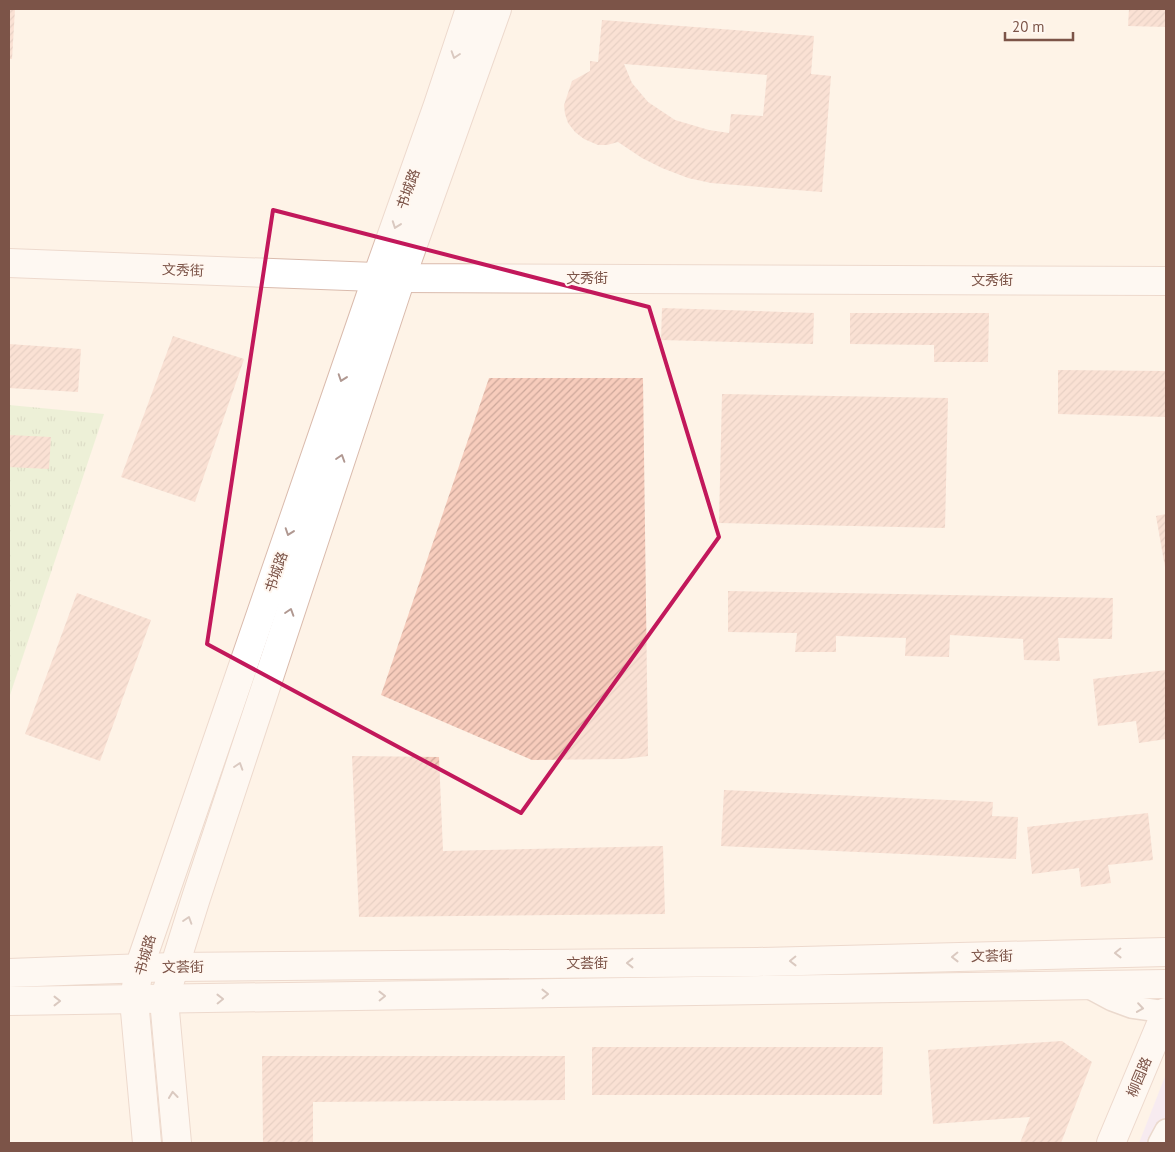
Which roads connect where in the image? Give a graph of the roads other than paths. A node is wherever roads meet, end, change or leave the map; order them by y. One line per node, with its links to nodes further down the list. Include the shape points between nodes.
1 (470, 9): 4 (main road, 书城路, one-way to 4, via 438,105)
2 (497, 9): 4 (main road, 书城路)
3 (9, 263): 4 (main road, 文秀街)
4 (389, 278): 5 (main road, 文秀街); 7 (main road, 书城路, one-way to 4); 8 (main road, 书城路, one-way to 8)
5 (1166, 280)
6 (1166, 952): 7 (main road, 文荟街, one-way to 7, via 757,962)
7 (173, 967): 8 (main road, 文荟街); 13 (main road, 书城路)
8 (139, 968): 9 (main road, 文荟街); 12 (main road, 书城路)
9 (9, 973)
10 (1166, 984): 11 (main road)
11 (1083, 985): 13 (main road, one-way to 11); 15 (street, one-way to 15, via 1131,1007)
12 (134, 1000): 13 (main road); 14 (main road, one-way to 12); 17 (main road, 书城路)
13 (164, 1000): 18 (main road, 书城路, one-way to 13)
14 (9, 1001)
15 (1166, 1012): 19 (main road, 柳园路)
16 (1166, 1130): 20 (street)
17 (147, 1143)
18 (178, 1143)
19 (1111, 1143)
20 (1159, 1143)

